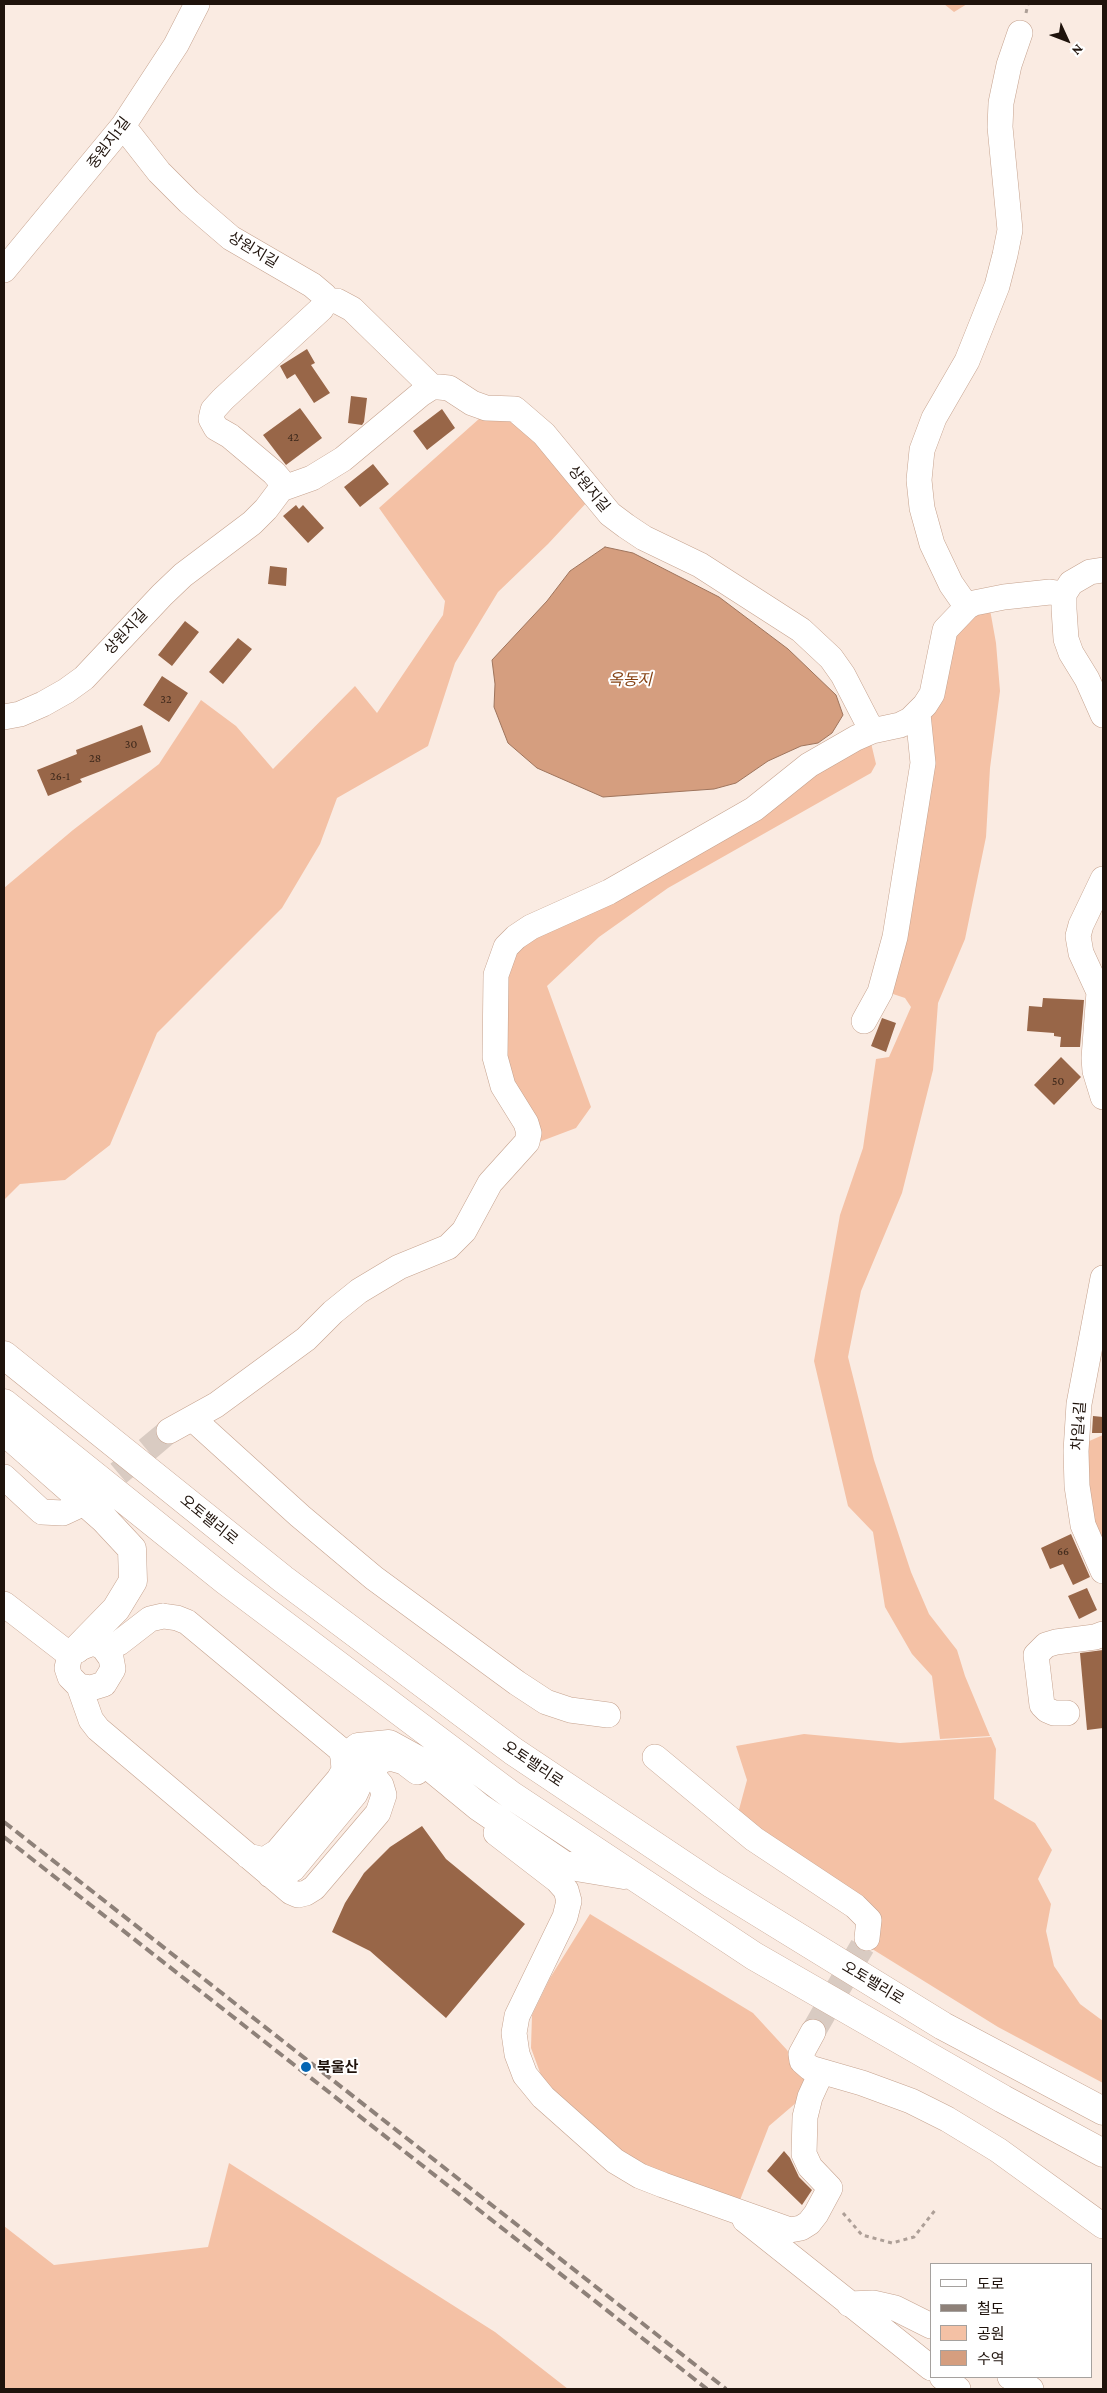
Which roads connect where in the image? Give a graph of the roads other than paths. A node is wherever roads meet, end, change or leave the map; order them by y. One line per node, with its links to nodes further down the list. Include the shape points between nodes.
1 (197, 4): 3 (street, 중원지1길, via 166,60)
2 (1020, 33): 10 (street, via 1009,65 1000,127 1010,230 1005,255 997,286 967,360 934,418 922,450 919,480 922,508 932,544 951,584)
3 (123, 126): 4 (street, 중원지1길); 5 (street, 상원지길, via 143,154 189,202 231,238 322,292)
4 (4, 270)
5 (326, 301): 6 (street, via 337,301 352,309); 7 (street, via 223,400 211,419 216,428 274,473)
6 (432, 387): 7 (street, via 343,459 312,478); 14 (street, 상원지길, via 449,388 486,408 515,409 544,434 610,514 644,538 700,565 800,630 826,653 843,675)
7 (282, 489): 13 (street, 상원지길, via 252,523 183,575 84,678 43,704)
8 (1103, 570): 9 (street, via 1077,578)
9 (1064, 594): 10 (street, via 1050,592 1013,596); 12 (street, via 1066,639)
10 (967, 607): 11 (street, via 945,630 932,694)
11 (918, 714): 14 (street, via 900,725); 16 (street, via 923,763 895,937 880,992)
12 (1103, 715)
13 (4, 717)
14 (872, 731): 21 (street, via 809,765 754,809 695,844 609,892 516,936 506,947 496,975 495,1057 503,1086 526,1123 527,1142 490,1183 464,1231 448,1247 399,1267 359,1291 306,1338)
15 (1103, 879): 17 (street, via 1078,936 1081,954 1099,992 1094,1058)
16 (864, 1021)
17 (1103, 1097)
18 (1103, 1278): 26 (street, 차일4길, via 1080,1404 1076,1451 1083,1525)
19 (4, 1356): 40 (highway, 오토밸리로, via 282,1579 513,1751 712,1884 935,2021)
20 (4, 1403): 36 (highway, via 226,1580 495,1783)
21 (193, 1420): 23 (street); 32 (street, via 374,1578 517,1683 546,1702 570,1710)
22 (4, 1431): 29 (highway, via 132,1549 132,1581 116,1609)
23 (169, 1431)
24 (4, 1477): 25 (street, via 42,1512 63,1513)
25 (78, 1506)
26 (1103, 1571)
27 (4, 1604): 29 (street)
28 (1103, 1634): 31 (street, via 1046,1645 1036,1655 1042,1705 1054,1713)
29 (84, 1650): 30 (street, via 67,1668); 30 (street, via 111,1658 113,1669 104,1684 91,1688); 34 (street, via 127,1639 150,1619 162,1616 187,1622)
30 (79, 1686): 35 (street, via 86,1710 98,1730)
31 (1066, 1714)
32 (608, 1715)
33 (655, 1757): 37 (street, via 754,1840 855,1906 869,1920)
34 (354, 1761): 35 (street, via 344,1762 339,1778 277,1852 264,1860); 35 (street, via 381,1785 382,1803 378,1813 314,1888 298,1895 291,1892); 36 (highway, via 358,1747 389,1744 429,1766 479,1807 564,1865); 42 (street, via 381,1762 390,1758 404,1762 566,1890 565,1917 517,2016 514,2033 525,2075 543,2096 615,2161 640,2176)
35 (248, 1856)
36 (637, 1878): 41 (highway, via 754,1956 1003,2099)
37 (867, 1938)
38 (813, 2032): 39 (street, via 803,2048 802,2061)
39 (820, 2073): 42 (street, via 805,2117 804,2154 810,2167 830,2188 816,2214 801,2228 790,2230); 43 (street, via 862,2083 911,2101 947,2119 998,2150)
40 (1103, 2111)
41 (1103, 2152)
42 (727, 2206): 44 (street)
43 (1103, 2226)
44 (849, 2304): 45 (street, via 873,2303 895,2308); 46 (street)
45 (930, 2326)
46 (930, 2367)
47 (943, 2378): 49 (street)
48 (1012, 2378): 50 (street)
49 (958, 2389)
50 (1031, 2389)

